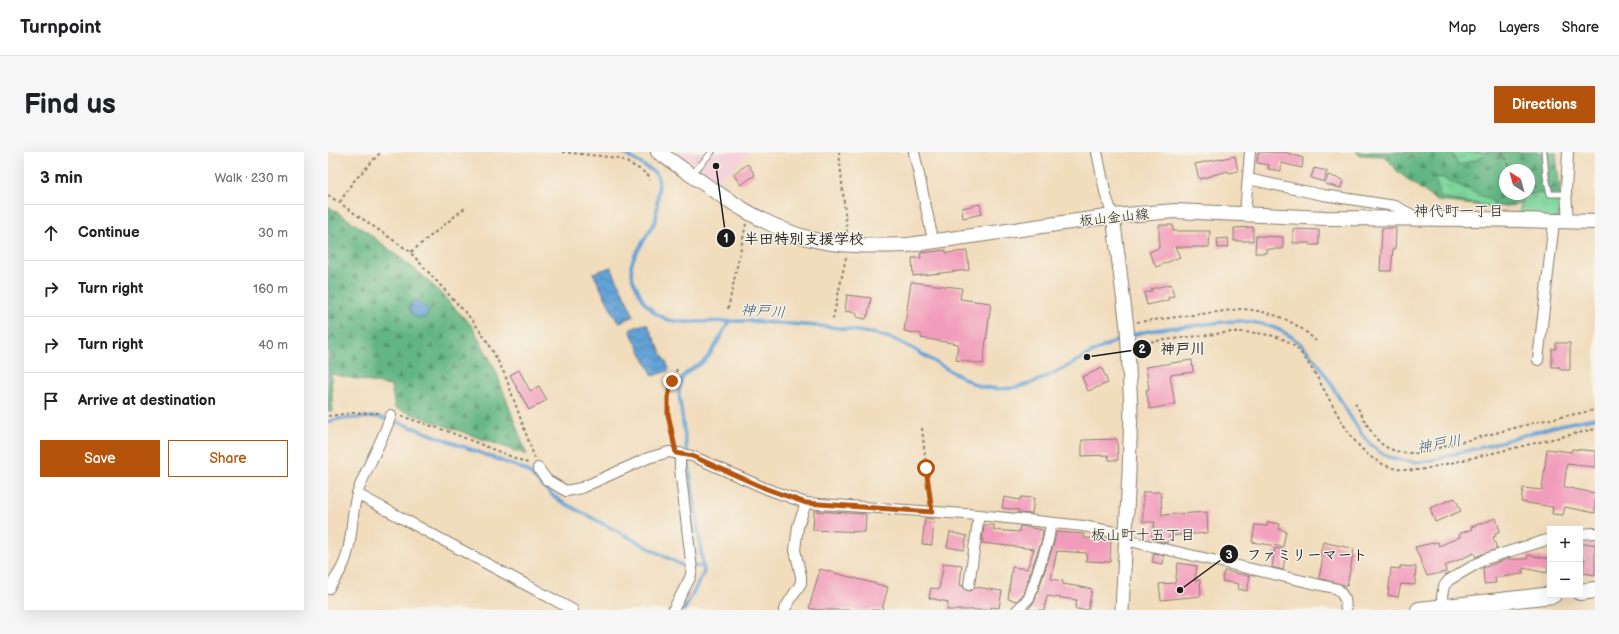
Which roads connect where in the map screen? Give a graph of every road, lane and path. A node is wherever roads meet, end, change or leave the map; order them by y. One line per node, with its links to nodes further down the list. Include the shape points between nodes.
1 (380, 152): 17 (path, via 352,183)
2 (562, 152): 14 (path, via 619,158 641,170)
3 (658, 152): 12 (main road, 板山金山線)
4 (712, 152): 12 (lane)
5 (914, 152): 25 (street)
6 (1097, 152): 21 (street)
7 (1250, 152): 13 (street)
8 (1502, 152): 11 (path)
9 (1544, 152): 15 (lane, via 1550,194)
10 (1568, 152): 15 (street)
11 (1508, 164)
12 (691, 175): 19 (main road, 板山金山線)
13 (1248, 179): 20 (street); 22 (street, via 1323,195 1395,206)
14 (650, 180)
15 (1566, 194): 23 (street)
16 (328, 195): 17 (path)
17 (340, 203): 26 (path)
18 (466, 208): 26 (path)
19 (750, 213): 25 (main road, 板山金山線, via 810,239 837,244 877,246); 27 (path)
20 (1244, 213): 21 (main road, 板山金山線, via 1175,211); 22 (main road, 板山金山線, via 1325,218)
21 (1112, 216): 25 (main road, 板山金山線); 28 (street)
22 (1418, 218): 23 (main road, 板山金山線)
23 (1561, 222): 24 (main road, 板山金山線); 31 (street)
24 (1595, 222)
25 (932, 240)
26 (410, 252): 40 (path, via 473,321 489,344 505,375)
27 (728, 309)
28 (1126, 326): 29 (path, via 1241,309 1254,310 1267,312 1293,323); 30 (street)
29 (1316, 341)
30 (1128, 345): 38 (path, via 1232,332 1280,338 1294,346 1306,360 1335,411 1362,450 1376,462 1403,471 1425,469); 48 (street, via 1131,410)
31 (1538, 360)
32 (677, 369): 39 (path, via 668,397 668,414)
33 (1355, 403): 34 (path, via 1379,443 1396,452 1407,453 1419,453 1541,421)
34 (1595, 410)
35 (391, 415): 36 (path, via 368,413); 40 (path, via 447,431 509,454); 41 (street)
36 (328, 416)
37 (922, 428): 43 (path)
38 (1595, 429)
39 (678, 453): 40 (street, via 669,452 648,458 581,488 566,491 548,480); 42 (street, via 692,456); 58 (street, via 692,569)
40 (538, 468)
41 (357, 494): 51 (street, via 352,512 347,556 338,576); 57 (street)
42 (806, 503): 43 (street); 59 (street, via 798,526 795,550 801,583)
43 (932, 512): 44 (street)
44 (980, 516): 45 (street); 50 (street)
45 (1051, 524): 48 (street, via 1083,526); 60 (street, via 1029,598)
46 (1595, 533): 47 (street)
47 (1583, 534)
48 (1125, 537): 61 (street); 62 (street, via 1338,589 1345,599)
49 (1547, 539): 56 (street, via 1484,559 1449,580 1444,586)
50 (969, 585)
51 (328, 589)
52 (1595, 590): 53 (main road)
53 (1583, 592)
54 (1547, 596): 55 (main road)
55 (1496, 606): 56 (main road)
56 (1443, 608): 63 (main road)
57 (573, 610)
58 (673, 610)
59 (784, 610)
60 (1018, 610)
61 (1122, 610)
62 (1346, 610)
63 (1419, 610)

